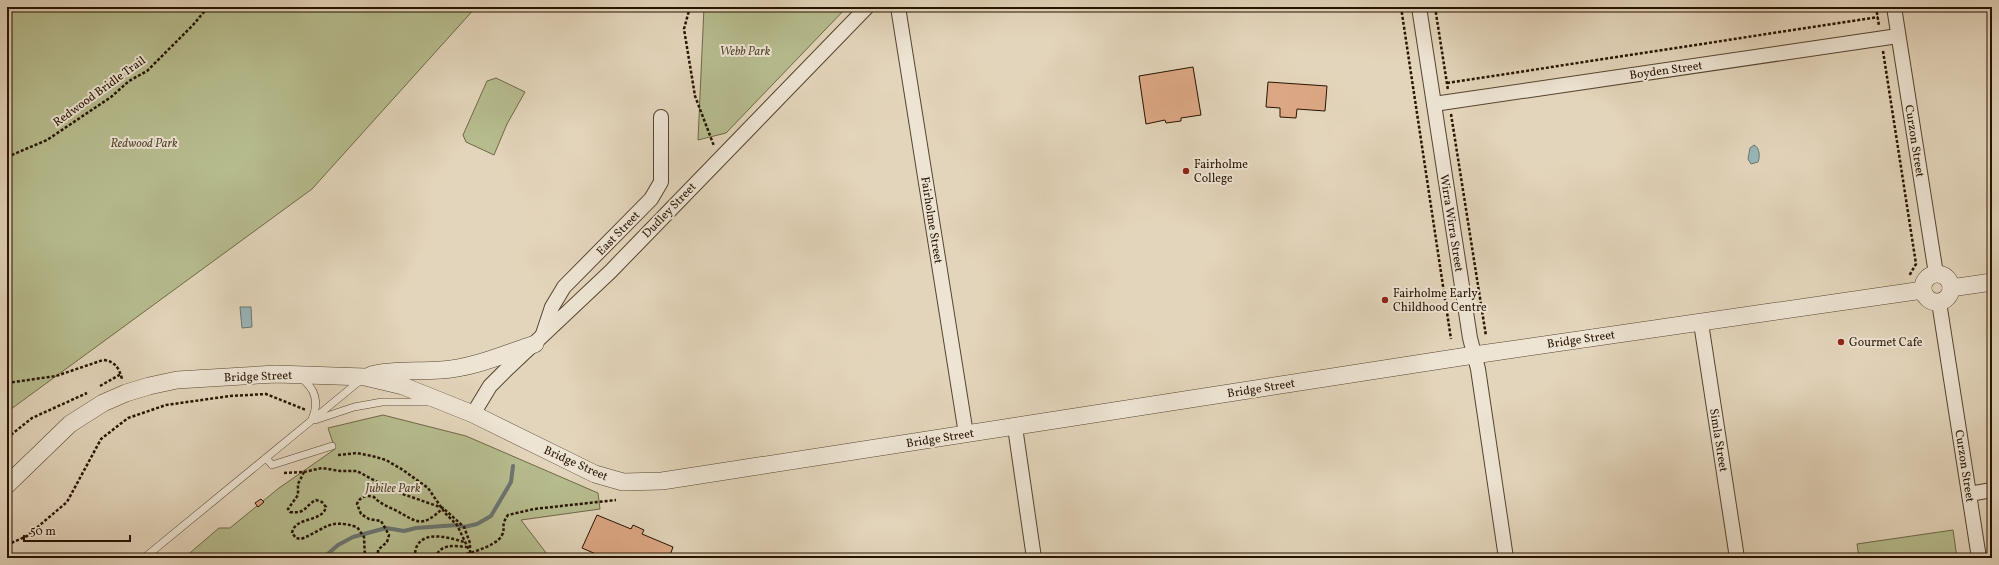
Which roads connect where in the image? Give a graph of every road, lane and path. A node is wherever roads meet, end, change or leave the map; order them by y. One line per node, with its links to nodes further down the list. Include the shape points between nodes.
1 (208, 7): 17 (path, Redwood Bridle Trail, via 147,70 47,140)
2 (690, 7): 18 (path, via 684,29 696,96)
3 (867, 7): 18 (street, Dudley Street)
4 (898, 7): 39 (street, Fairholme Street)
5 (1401, 7): 27 (path)
6 (1419, 7): 15 (street, Wirra Wirra Street)
7 (1435, 7): 13 (path)
8 (1876, 7): 10 (path)
9 (1894, 7): 11 (street, Curzon Street)
10 (1878, 18): 12 (path); 13 (path)
11 (1898, 36): 12 (street, Boyden Street); 19 (street, Curzon Street)
12 (1881, 38): 14 (street, Boyden Street); 20 (path, via 1916,264)
13 (1447, 83): 14 (path)
14 (1450, 102): 15 (street, Boyden Street); 26 (path)
15 (1434, 104): 29 (street, Wirra Wirra Street)
16 (660, 117): 28 (street, East Street, via 661,182 651,199 564,287 552,306)
17 (7, 157)
18 (720, 158): 28 (street, Dudley Street, via 610,272)
19 (1936, 274): 22 (street, via 1946,278); 23 (street, via 1926,280)
20 (1909, 276)
21 (1992, 282): 22 (street)
22 (1951, 288): 24 (street, via 1948,297)
23 (1923, 290): 24 (street, via 1928,300); 25 (street, Bridge Street)
24 (1939, 302): 50 (street, Curzon Street)
25 (1701, 323): 29 (street, Bridge Street); 67 (street, Simla Street)
26 (1486, 336)
27 (1451, 339)
28 (538, 341): 32 (street, via 463,367 386,371); 36 (street, Dudley Street, via 490,386)
29 (1474, 354): 38 (street, Bridge Street); 66 (street, Wirra Wirra Street)
30 (121, 374): 33 (path, via 117,365 103,360 56,376); 34 (path); 40 (path, via 87,394 32,418)
31 (297, 374): 32 (street, Bridge Street); 34 (street, Bridge Street, via 177,380); 37 (lane, via 313,389 316,400)
32 (365, 377): 35 (street, Bridge Street, via 403,386); 37 (lane)
33 (7, 383)
34 (126, 392): 48 (street, Bridge Street, via 104,402 70,424)
35 (446, 402): 36 (street, Bridge Street); 37 (lane, via 382,402 354,407)
36 (473, 414): 39 (street, Bridge Street, via 595,474 616,480 638,482 662,481)
37 (311, 422): 43 (lane); 54 (path, via 307,411 266,394 166,405 128,418 101,439 67,502 26,536)
38 (1015, 427): 39 (street, Bridge Street); 65 (street)
39 (966, 434)
40 (7, 438)
41 (332, 446): 44 (lane)
42 (333, 456): 52 (path, via 357,453 386,460 428,488)
43 (266, 458): 44 (lane); 57 (lane)
44 (272, 465): 47 (path, via 283,473)
45 (299, 469): 47 (path)
46 (304, 472): 47 (path); 52 (path, via 322,468 357,471 394,491); 58 (path, via 298,484 298,496 288,509 290,512 298,513 306,510 316,500 326,507 318,516 297,524 293,528 294,536 301,539 328,524 337,522 357,526 364,537)
47 (293, 473)
48 (7, 485)
49 (1992, 490): 50 (street)
50 (1969, 494): 68 (street, Curzon Street)
51 (616, 500): 56 (path, via 534,509 508,515 502,523 502,535 497,542)
52 (443, 508): 53 (path, via 457,525); 56 (path, via 464,526 470,543); 59 (path, via 432,519 420,522 411,520 374,496 360,498 357,504 360,514 381,521 389,535 378,550)
53 (464, 542): 55 (path); 60 (path, via 446,536 427,537 416,546)
54 (7, 545)
55 (468, 547): 56 (path); 61 (path, via 447,546 438,551)
56 (470, 553): 62 (path, via 457,558); 63 (path); 64 (path)
57 (144, 558)
58 (365, 558)
59 (378, 558)
60 (414, 558)
61 (435, 558)
62 (447, 558)
63 (465, 558)
64 (470, 558)
65 (1034, 558)
66 (1506, 558)
67 (1737, 558)
68 (1979, 558)

